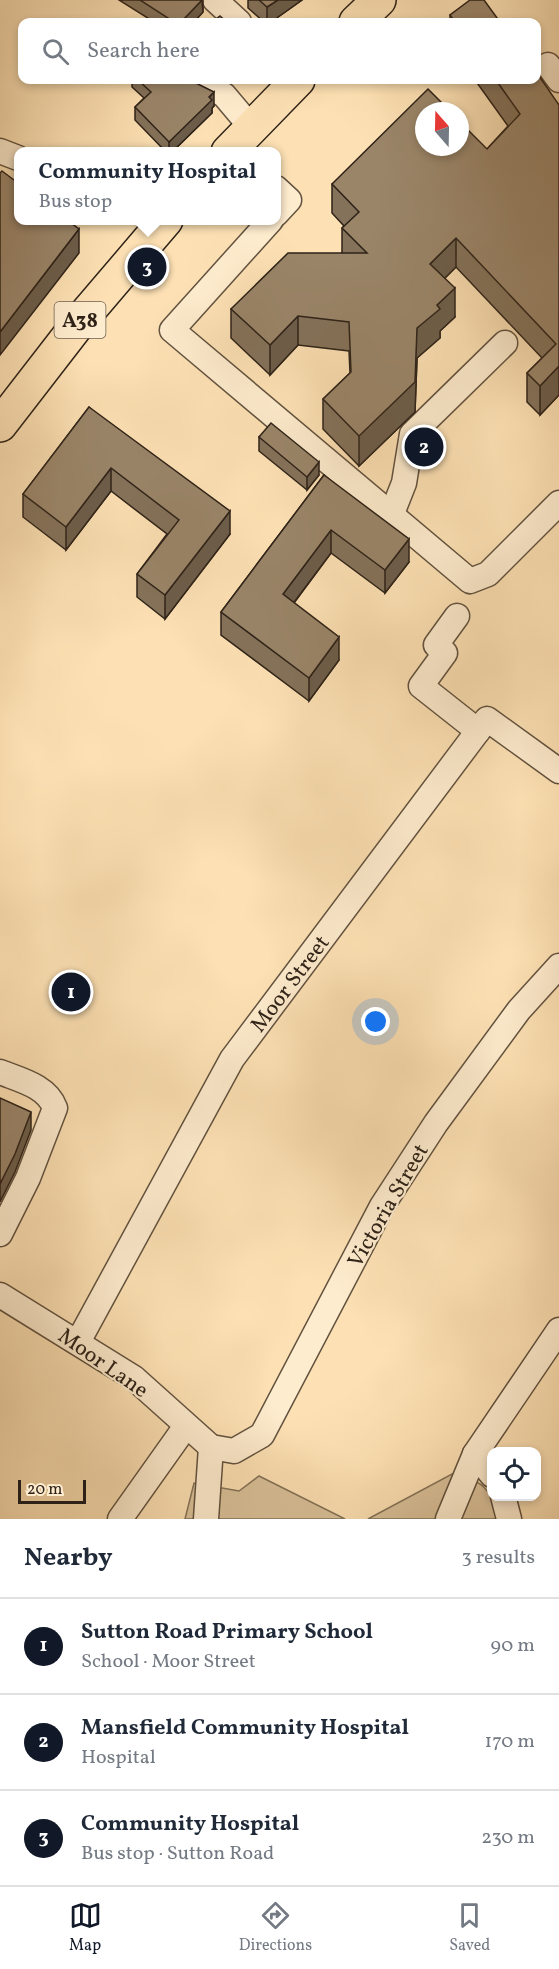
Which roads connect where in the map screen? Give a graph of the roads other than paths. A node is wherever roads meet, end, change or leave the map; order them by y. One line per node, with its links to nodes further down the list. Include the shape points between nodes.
1 (215, 0): 3 (street)
2 (379, 0): 4 (highway)
3 (235, 18)
4 (360, 18)
5 (203, 84): 7 (street, via 224,95)
6 (294, 84): 7 (highway)
7 (238, 144)
8 (0, 151): 9 (street)
9 (14, 156)
10 (281, 193): 11 (street, via 289,200)
11 (281, 209)
12 (162, 225): 15 (highway, A38, via 85,315)
13 (266, 225): 17 (street, via 171,330)
14 (505, 343): 17 (street, via 412,434 404,483)
15 (0, 425)
16 (559, 503): 17 (street, via 488,574 470,581)
17 (391, 516)
18 (457, 616): 19 (street, via 436,645 445,653 421,686)
19 (478, 731): 20 (street, via 487,719); 26 (street, Moor Street, via 232,1059)
20 (559, 771)
21 (559, 966): 28 (street, Victoria Street, via 519,1010 436,1123 382,1206 262,1435)
22 (0, 1072): 23 (street, via 40,1089 51,1097 55,1108 28,1178)
23 (0, 1234)
24 (0, 1295): 26 (street, Moor Lane)
25 (559, 1330): 29 (street)
26 (78, 1342): 27 (street, Moor Lane, via 134,1378)
27 (186, 1426): 28 (street, Moor Lane); 32 (street)
28 (223, 1449): 33 (street)
29 (475, 1454): 30 (street); 34 (street)
30 (487, 1469)
31 (504, 1501): 35 (street)
32 (120, 1519)
33 (206, 1519)
34 (448, 1519)
35 (509, 1519)

